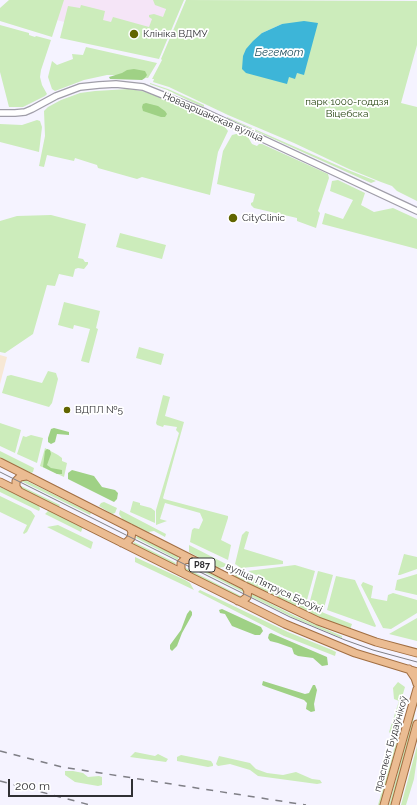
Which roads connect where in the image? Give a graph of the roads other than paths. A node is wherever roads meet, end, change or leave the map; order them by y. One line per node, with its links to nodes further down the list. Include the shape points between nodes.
1 (0, 113): 2 (street, Новааршанская вуліца, via 15,114 32,110 56,96 80,87 116,84 143,88 211,115)
2 (417, 212)
3 (0, 462): 4 (main road, вуліца Пятруся Броўкі / Р87)
4 (13, 469): 5 (main road, вуліца Пятруся Броўкі / Р87); 6 (main road, via 14,480 11,483)
5 (27, 476): 7 (main road, via 20,476 16,481 16,487); 8 (main road, вуліца Пятруся Броўкі / Р87)
6 (3, 483): 7 (main road, Р87)
7 (20, 492): 9 (main road, Р87)
8 (130, 528): 9 (main road, via 131,538 128,542); 10 (main road, вуліца Пятруся Броўкі / Р87)
9 (122, 543): 11 (main road, Р87)
10 (190, 559): 11 (main road, via 181,563); 12 (main road, вуліца Пятруся Броўкі / Р87)
11 (183, 573): 13 (main road, Р87)
12 (245, 586): 13 (main road, via 248,591 247,597); 14 (main road, вуліца Пятруся Броўкі / Р87, via 343,631)
13 (238, 601): 15 (main road, Р87, via 334,645)
14 (415, 651)
15 (409, 669): 16 (main road, Р87); 17 (main road)
16 (417, 672)
17 (417, 684)
18 (417, 689): 20 (main road, праспект Будаўнікоў)
19 (417, 724): 21 (main road, праспект Будаўнікоў)
20 (384, 805)
21 (395, 805)

